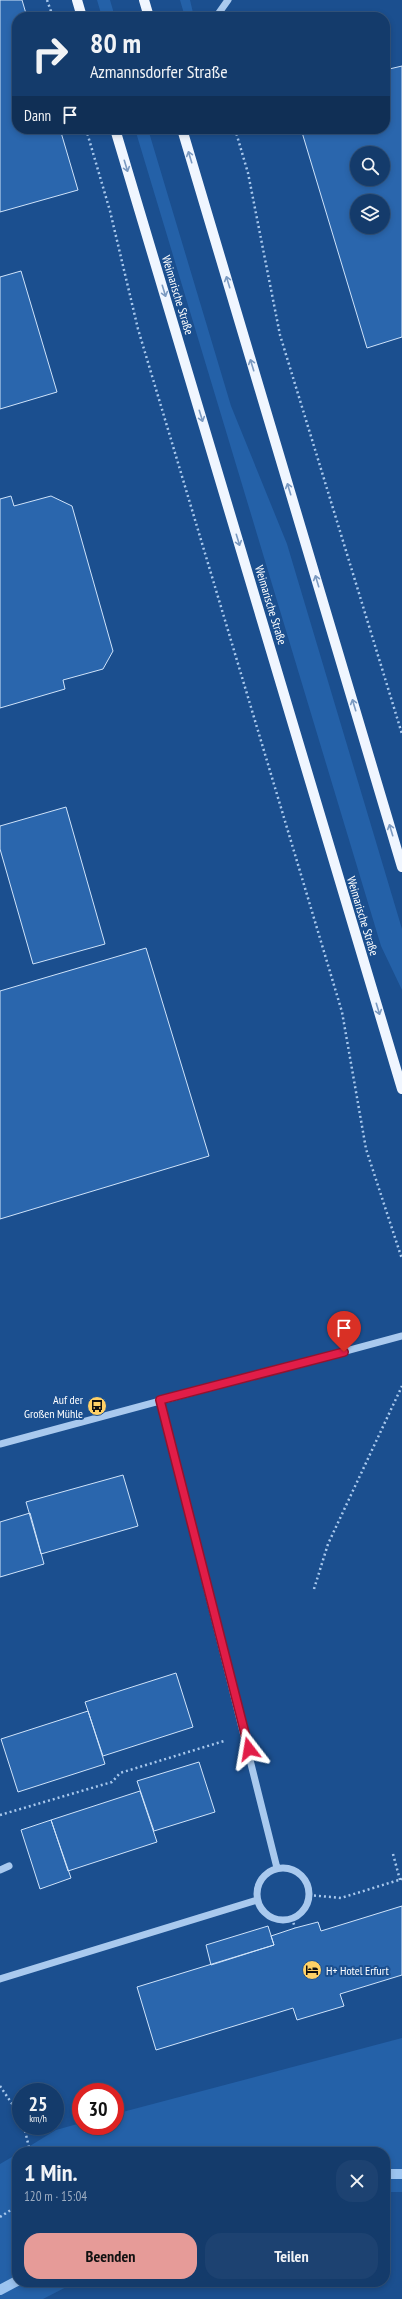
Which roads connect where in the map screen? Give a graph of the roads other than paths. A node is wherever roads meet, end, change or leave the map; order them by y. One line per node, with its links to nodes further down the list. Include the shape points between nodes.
1 (77, 0): 4 (main road)
2 (144, 0): 5 (main road)
3 (225, 2): 6 (street)
4 (81, 12)
5 (148, 12)
6 (219, 12)
7 (116, 134): 10 (main road, Weimarische Straße, one-way to 10)
8 (183, 134): 9 (main road, one-way to 8)
9 (402, 867)
10 (402, 1089)
11 (402, 1336): 12 (street)
12 (160, 1400): 13 (street); 15 (street, via 246,1735)
13 (0, 1444)
14 (9, 1866): 16 (street)
15 (277, 1868): 17 (street, via 267,1872 259,1882); 17 (street, via 292,1869 300,1874 308,1885 307,1904 302,1912 292,1918 279,1920 263,1912)
16 (0, 1870)
17 (257, 1900): 18 (street)
18 (0, 1979)

